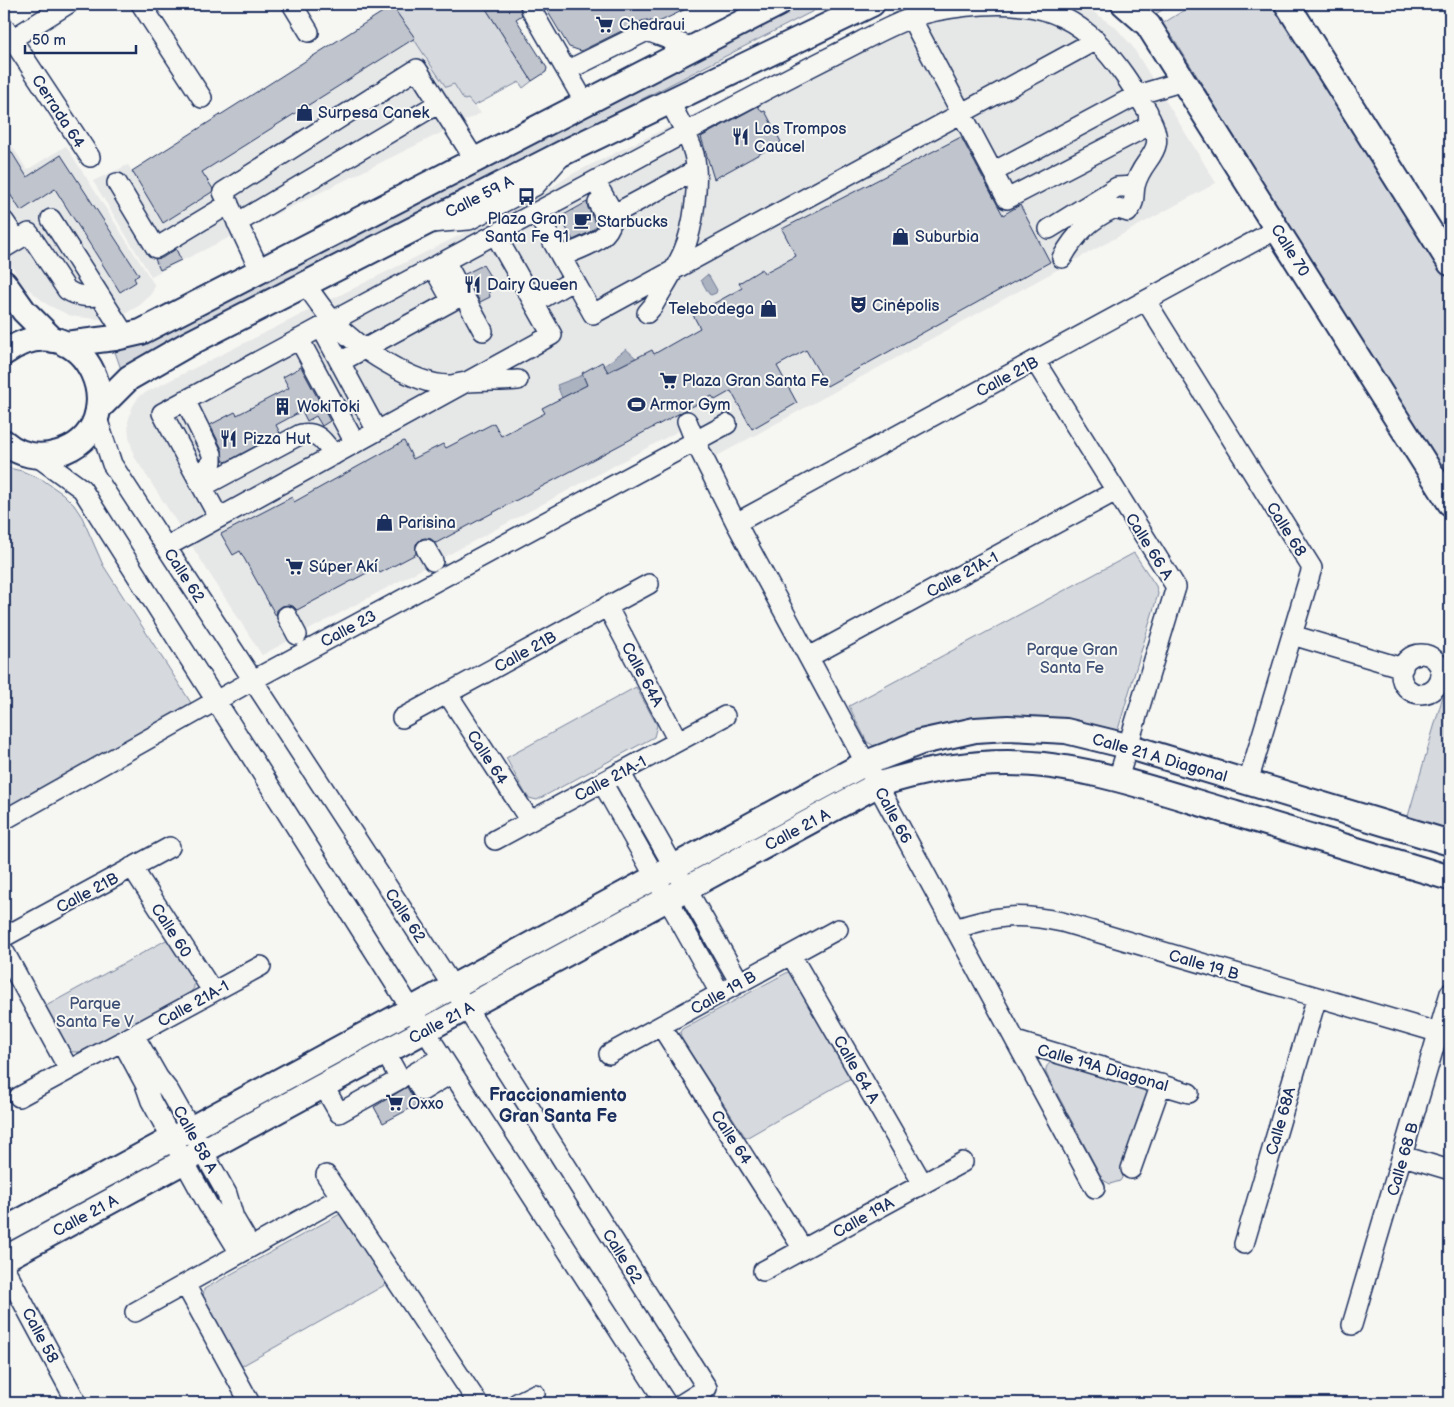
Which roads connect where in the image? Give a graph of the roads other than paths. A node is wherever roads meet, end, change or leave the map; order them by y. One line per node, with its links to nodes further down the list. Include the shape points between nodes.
1 (68, 4): 12 (street)
2 (141, 4): 18 (street)
3 (292, 4): 11 (street)
4 (778, 4): 14 (main road, Calle 59 A)
5 (872, 4): 9 (main road, Calle 59 A)
6 (1124, 4): 16 (main road, Calle 70, via 1148,25)
7 (1287, 4): 45 (main road)
8 (531, 9): 15 (street)
9 (847, 11): 19 (main road, Calle 59 A)
10 (911, 18): 13 (street, via 976,6 1024,6 1052,13 1077,25); 22 (street); 24 (street)
11 (309, 32)
12 (6, 37): 25 (street, Cerrada 64)
13 (1096, 40): 17 (street, via 1110,54); 22 (street)
14 (693, 48): 15 (street, via 647,30); 20 (main road, Calle 59 A)
15 (568, 70): 20 (street)
16 (1184, 82): 17 (street); 38 (main road, Calle 70)
17 (1137, 95): 23 (street); 28 (street)
18 (202, 98)
19 (670, 102): 24 (street); 51 (main road, Calle 59 A)
20 (585, 103): 26 (main road, Calle 59 A)
21 (440, 104): 26 (street); 32 (street, via 417,69 223,192); 36 (street)
22 (961, 113): 28 (street); 48 (street)
23 (1150, 118): 28 (street, via 1144,128 1007,199); 31 (street, via 1156,130 1156,144)
24 (685, 132): 27 (street); 30 (street)
25 (90, 157)
26 (476, 160): 47 (main road, Calle 59 A)
27 (696, 170): 30 (street, via 614,214); 48 (street, via 692,218 684,251)
28 (993, 172)
29 (117, 183): 32 (street, via 156,248)
30 (591, 183): 33 (street); 43 (street, via 610,226 600,239)
31 (1135, 186): 37 (street, via 1117,187); 44 (street, via 1134,205 1128,212 1115,208 1094,219 1080,232)
32 (229, 204): 36 (street)
33 (536, 212): 39 (street); 43 (street)
34 (51, 218): 40 (street)
35 (4, 221): 41 (street)
36 (238, 223): 47 (street)
37 (1049, 229)
38 (1277, 229): 53 (street, Calle 21B); 78 (main road, Calle 70)
39 (494, 234): 46 (street); 54 (street)
40 (61, 235): 42 (street); 52 (street)
41 (10, 244): 42 (street, via 28,233)
42 (40, 250): 52 (street, via 67,290 75,295)
43 (561, 257): 49 (street)
44 (1062, 258)
45 (1450, 263)
46 (439, 264): 56 (street); 57 (street); 61 (street, via 452,301)
47 (260, 271): 58 (main road, Calle 59 A, via 141,332)
48 (672, 271): 49 (street, via 593,314); 55 (street)
49 (574, 280): 54 (street)
50 (4, 284): 60 (main road, via 24,311)
51 (305, 284): 56 (street); 68 (main road, Calle 59 A, via 129,378)
52 (100, 296): 58 (street)
53 (1146, 301): 63 (street, Calle 21B); 86 (street, Calle 68, via 1312,568)
54 (534, 303): 66 (street, via 552,335)
55 (647, 313)
56 (327, 324): 59 (street); 61 (street); 64 (street)
57 (483, 331)
58 (125, 336): 60 (main road, Calle 59 A)
59 (299, 339): 67 (street); 73 (street)
60 (59, 342): 62 (main road, Calle 59 A, via 27,341); 68 (main road, via 76,350 89,364 97,381)
61 (365, 349): 64 (street); 66 (street, via 406,372 430,381 449,385)
62 (4, 353)
63 (1035, 360): 77 (street, Calle 66 A); 80 (street, Calle 21B)
64 (340, 362): 71 (street)
65 (518, 380): 66 (street)
66 (467, 382): 71 (street)
67 (185, 400): 76 (street, via 212,454 212,462); 76 (street, via 162,413)
68 (97, 412): 74 (main road, via 86,435 63,452 49,455); 81 (street, Calle 62, via 112,464)
69 (686, 421): 72 (street, Calle 66)
70 (727, 424): 72 (street, Calle 23)
71 (377, 431): 73 (street)
72 (695, 441): 80 (street, Calle 66); 89 (street, Calle 23)
73 (355, 443): 75 (street)
74 (16, 451): 91 (street, via 82,489)
75 (334, 455): 76 (street, via 317,435 310,432); 79 (street)
76 (199, 480): 79 (street)
77 (1116, 491): 87 (street, Calle 21A-1); 95 (street, Calle 66 A, via 1176,587)
78 (1450, 503)
79 (219, 518): 81 (street)
80 (736, 523): 87 (street, Calle 66)
81 (166, 547): 89 (street, Calle 62)
82 (649, 584): 83 (street, Calle 21B)
83 (608, 606): 90 (street, Calle 21B); 94 (street, Calle 64A)
84 (287, 616): 85 (street)
85 (297, 635)
86 (1292, 635): 88 (street); 100 (street, Calle 68)
87 (809, 657): 96 (street, Calle 66)
88 (1403, 668)
89 (253, 680): 91 (street, Calle 23); 118 (street, Calle 62)
90 (447, 694): 93 (street, Calle 21B); 103 (street, Calle 64)
91 (216, 701): 102 (street, Calle 23); 124 (street)
92 (725, 716): 94 (street, Calle 21A-1)
93 (402, 718)
94 (678, 741): 97 (street, Calle 21A-1)
95 (1127, 746): 96 (main road, Calle 21 A Diagonal, via 1066,731 976,730 921,742); 98 (street, Calle 66 A); 100 (main road, Calle 21 A Diagonal)
96 (866, 763): 101 (street, Calle 66); 108 (main road, Calle 21 A)
97 (620, 772): 99 (street, Calle 21A-1); 108 (street)
98 (1118, 779): 101 (main road, Calle 21 A Diagonal, via 1055,767 1008,763 941,768); 109 (main road, Calle 21 A Diagonal)
99 (602, 782): 103 (street, Calle 21A-1); 108 (street)
100 (1248, 782): 105 (main road, Calle 21 A Diagonal)
101 (877, 785): 110 (main road, Calle 21 A); 112 (street, Calle 66)
102 (4, 820)
103 (530, 821): 104 (street, Calle 21A-1)
104 (494, 840)
105 (1450, 843)
106 (170, 846): 107 (street, Calle 21B)
107 (132, 867): 113 (street, Calle 21B); 119 (street, Calle 60)
108 (665, 872): 110 (street); 118 (main road, Calle 21 A)
109 (1450, 878)
110 (677, 894): 117 (street); 120 (street); 123 (main road, Calle 21 A)
111 (838, 929): 115 (street, Calle 19 B)
112 (955, 929): 122 (street, Calle 19 B, via 1003,916 1044,918); 129 (street, Calle 66)
113 (4, 937)
114 (4, 950): 133 (street)
115 (791, 955): 117 (street, Calle 19 B); 146 (street, Calle 64 A)
116 (261, 966): 119 (street, Calle 21A-1)
117 (740, 983): 120 (street, Calle 19 B)
118 (453, 987): 123 (street, Calle 62); 124 (main road, Calle 21 A)
119 (213, 992): 128 (street, Calle 21A-1)
120 (720, 993): 125 (street, Calle 19 B)
121 (1450, 993): 127 (street, Calle 68 B)
122 (1317, 997): 127 (street, Calle 19 B); 150 (street, Calle 68A)
123 (466, 1008): 126 (main road, Calle 21 A); 165 (street, Calle 62, via 707,1388)
124 (411, 1009): 126 (street); 139 (main road, Calle 21 A)
125 (661, 1026): 131 (street, Calle 19 B); 151 (street, Calle 64)
126 (425, 1030): 130 (main road, Calle 21 A); 132 (street)
127 (1444, 1035): 141 (street, Calle 68 B)
128 (128, 1038): 133 (street, Calle 21A-1); 139 (street, Calle 58 A, via 169,1091)
129 (1016, 1041): 135 (street, Calle 19A Diagonal); 147 (street, Calle 66)
130 (385, 1052): 136 (main road, Calle 21 A); 136 (street, via 400,1079 339,1113)
131 (609, 1054)
132 (442, 1057): 134 (street); 134 (street, via 413,1074 422,1090)
133 (69, 1070): 138 (street, Calle 21A-1)
134 (452, 1073): 164 (street)
135 (1160, 1084): 137 (street, Calle 19A Diagonal); 143 (street)
136 (324, 1085): 140 (main road, Calle 21 A)
137 (1189, 1092)
138 (19, 1097)
139 (181, 1134): 140 (street, Calle 58 A); 149 (main road, Calle 21 A)
140 (193, 1156): 152 (street, Calle 58 A, via 208,1205); 153 (main road, Calle 21 A)
141 (1403, 1156): 144 (street); 158 (street, Calle 68 B)
142 (963, 1162): 146 (street, Calle 19A)
143 (1131, 1169)
144 (1450, 1170)
145 (326, 1175): 148 (street)
146 (923, 1184): 151 (street, Calle 19A)
147 (1095, 1188)
148 (341, 1197): 152 (street); 162 (street)
149 (4, 1230)
150 (1244, 1244)
151 (803, 1249): 155 (street, Calle 19A)
152 (245, 1250): 156 (street)
153 (4, 1259)
154 (4, 1267): 160 (street, Calle 58)
155 (762, 1271)
156 (185, 1284): 157 (street); 161 (street)
157 (135, 1312)
158 (1352, 1325)
159 (535, 1394): 163 (street)
160 (78, 1403)
161 (250, 1403)
162 (478, 1403)
163 (517, 1403)
164 (666, 1403)
165 (683, 1403)

